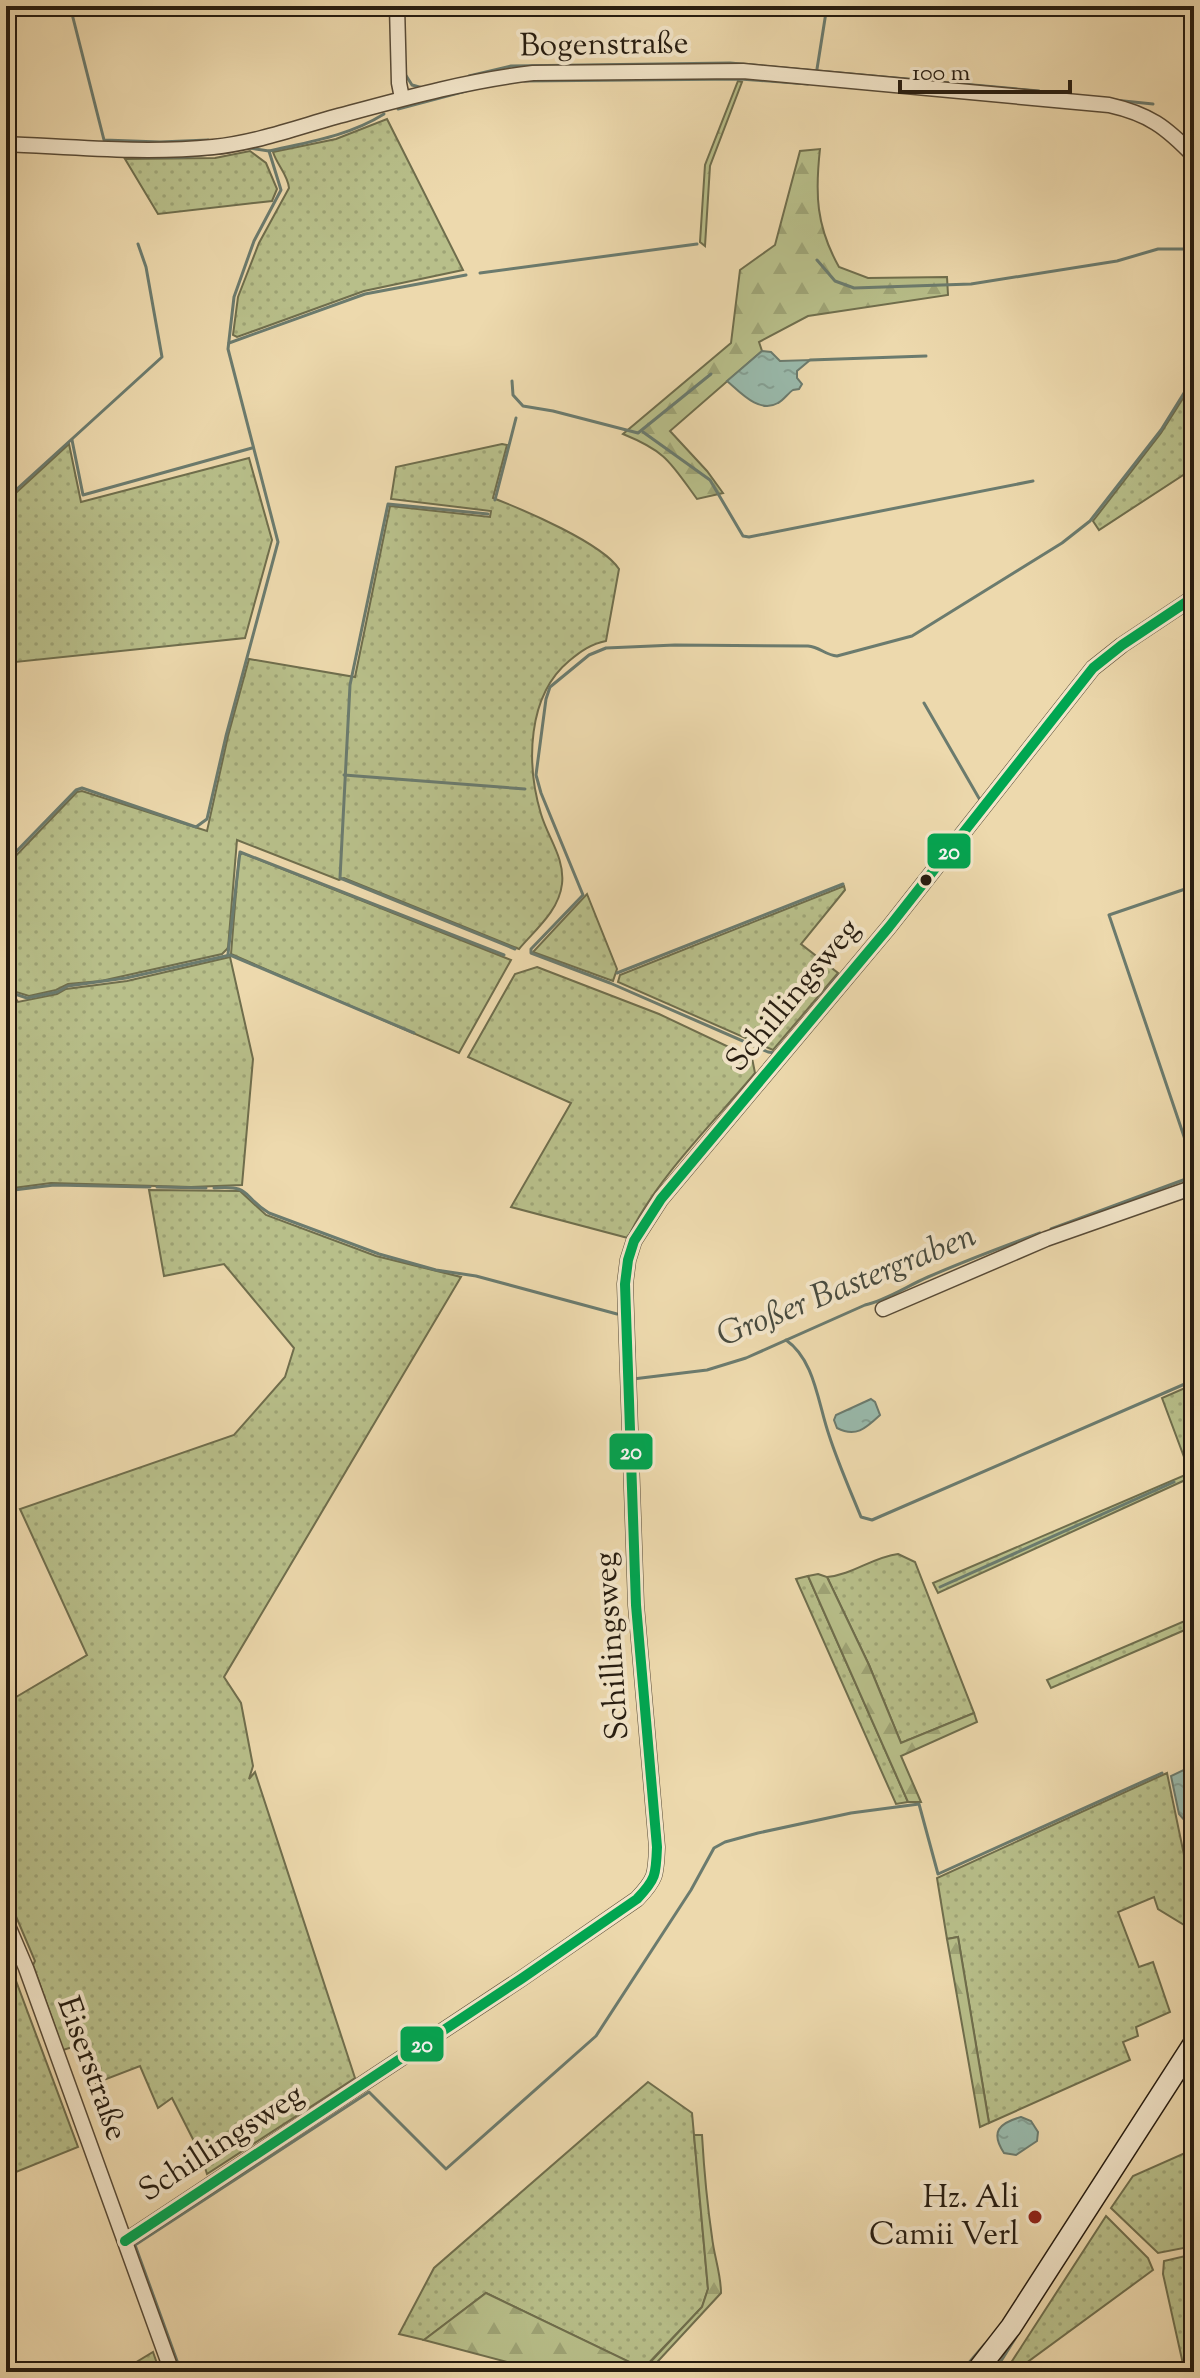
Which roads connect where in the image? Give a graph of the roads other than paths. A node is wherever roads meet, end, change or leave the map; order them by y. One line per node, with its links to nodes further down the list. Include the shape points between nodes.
1 (397, 6): 2 (street)
2 (402, 98): 3 (street, Bogenstraße, via 214,147); 4 (street, Bogenstraße, via 533,73 743,71 1109,105 1157,122)
3 (6, 144)
4 (1194, 156)
5 (1194, 597): 10 (street, Schillingsweg, via 1086,676 889,927 661,1199 634,1241 625,1284 625,1336 636,1605 657,1847 652,1884 521,1979)
6 (1194, 1187): 7 (street, via 1046,1239)
7 (883, 1309)
8 (6, 1921): 10 (street, Eiserstraße)
9 (1194, 2043): 12 (street, via 1011,2327)
10 (125, 2241): 11 (street, Eiserstraße)
11 (172, 2372)
12 (976, 2372)

